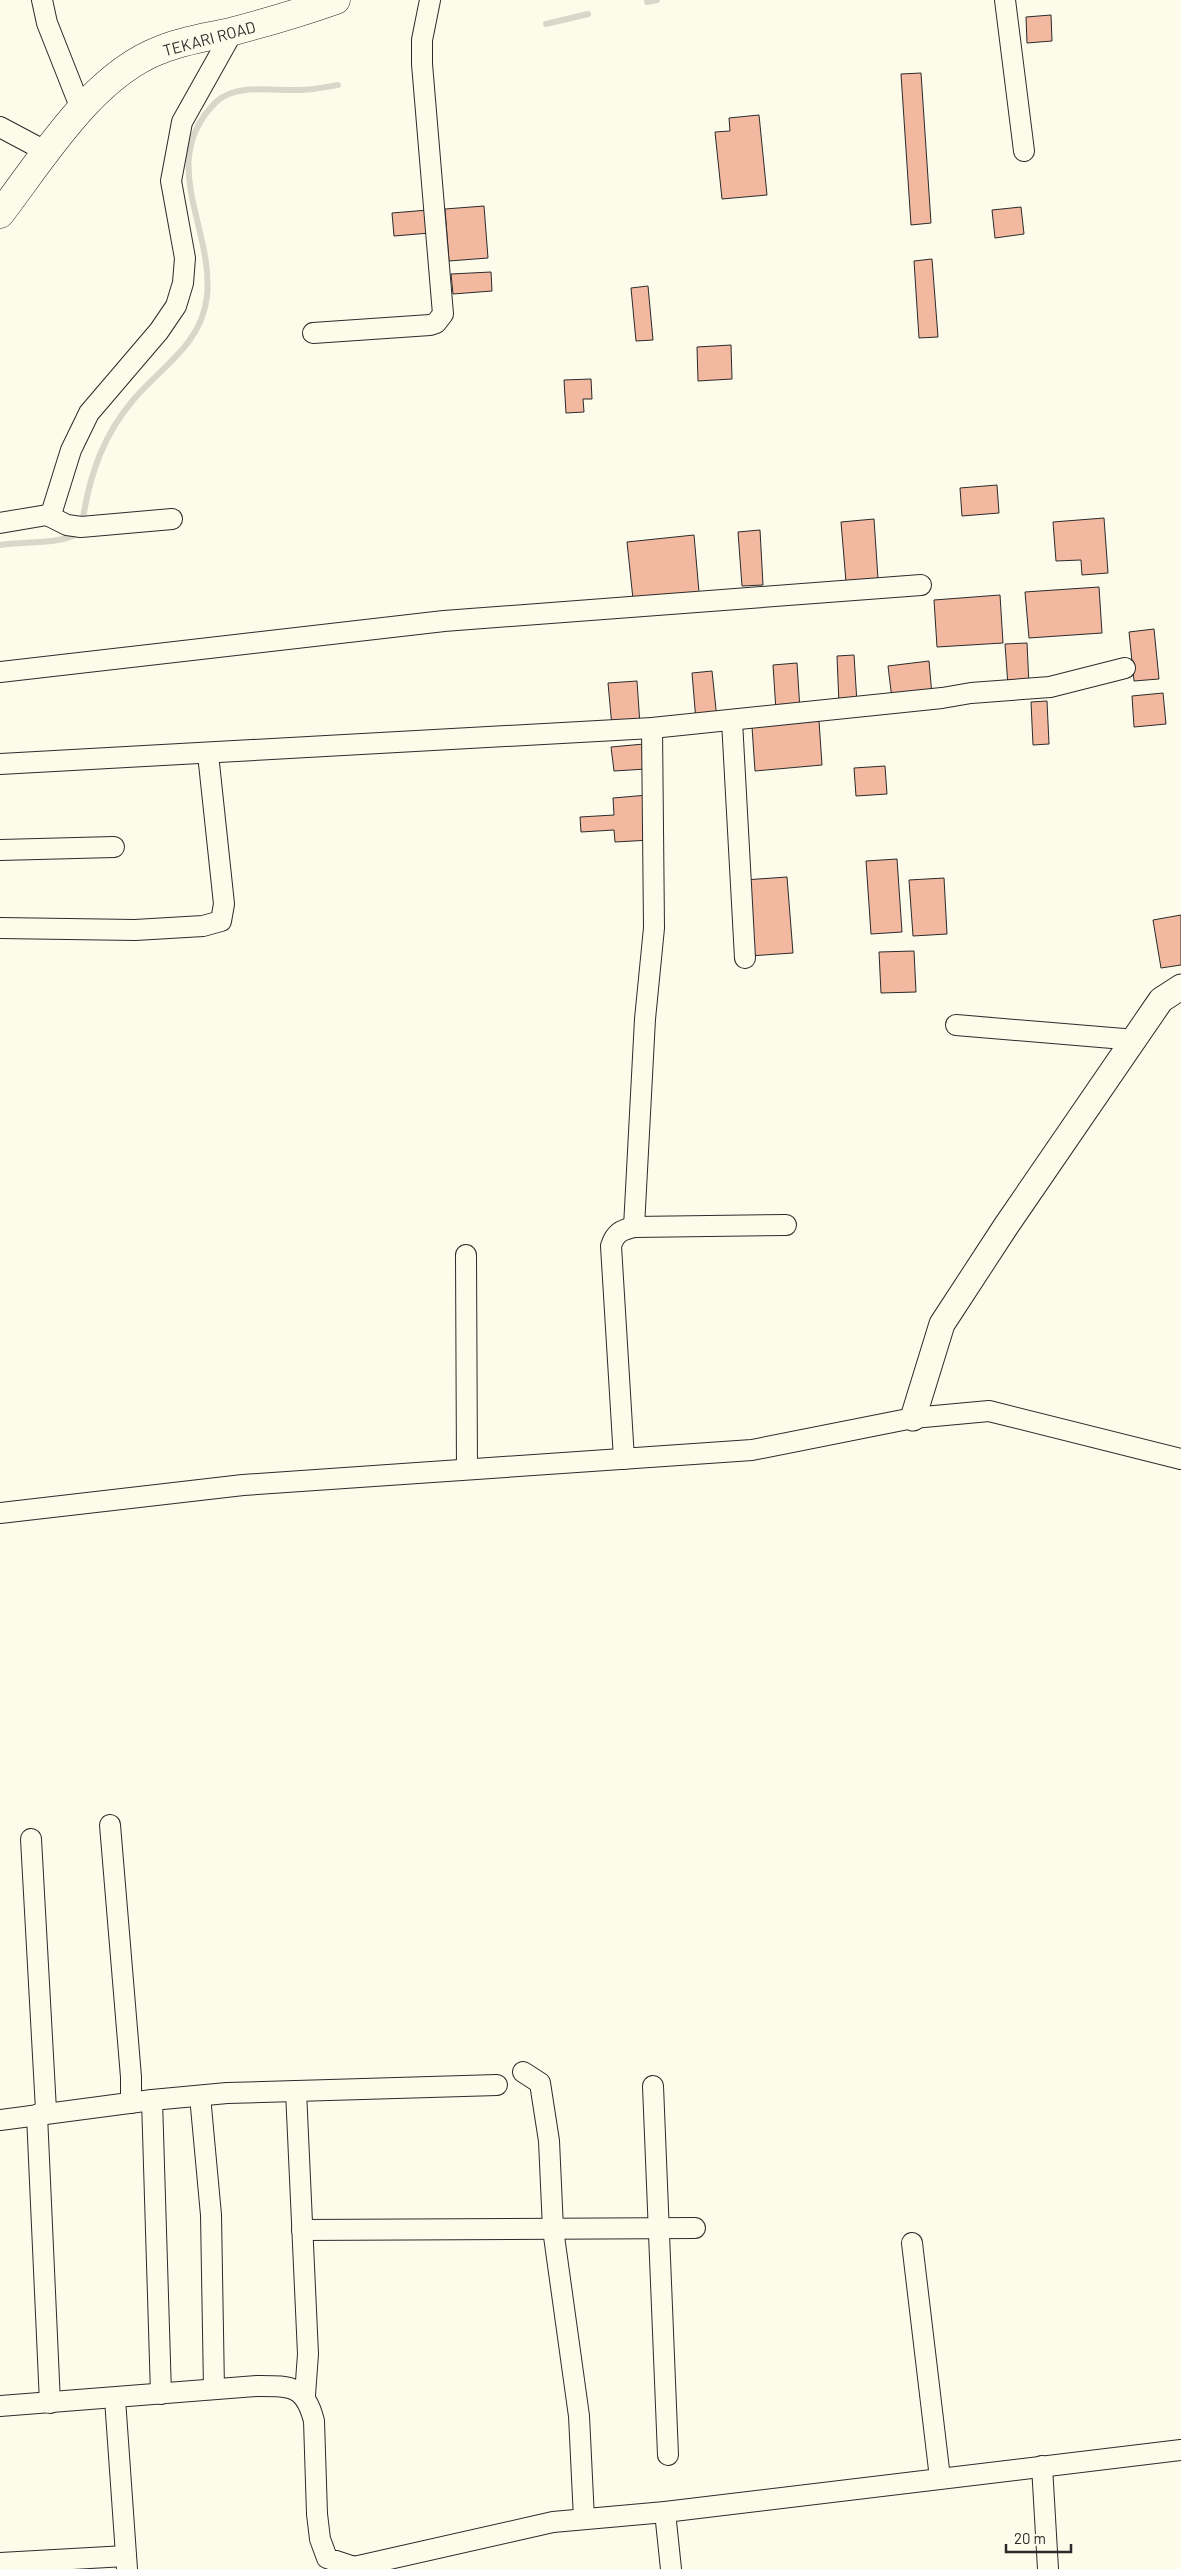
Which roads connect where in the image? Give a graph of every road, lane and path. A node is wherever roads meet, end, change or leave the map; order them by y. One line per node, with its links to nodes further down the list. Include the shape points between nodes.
1 (42, 0): 6 (street, via 47,23)
2 (336, 0): 5 (highway, TEKARI ROAD)
3 (430, 0): 11 (street, via 422,40 422,64 443,314 430,325)
4 (1005, 0): 8 (street)
5 (233, 31): 6 (highway, TEKARI ROAD, via 160,50 117,76); 12 (street, via 182,122 171,181 185,258 176,306 159,331 89,413 71,450 55,506)
6 (82, 109): 9 (highway, TEKARI ROAD)
7 (0, 127): 9 (street)
8 (1024, 150)
9 (48, 152): 10 (highway, TEKARI ROAD)
10 (0, 214)
11 (314, 333)
12 (47, 515): 13 (street, via 67,525 81,527); 14 (street)
13 (172, 519)
14 (0, 523)
15 (921, 584): 17 (street, via 444,621)
16 (1125, 668): 18 (street, via 1050,687)
17 (0, 672)
18 (732, 721): 19 (street); 25 (street)
19 (652, 728): 20 (street); 30 (street, via 654,928 645,1020)
20 (208, 754): 21 (street); 24 (street, via 224,904 221,921 203,926 135,930)
21 (0, 764)
22 (114, 847): 23 (street)
23 (0, 850)
24 (0, 928)
25 (745, 958)
26 (1181, 987): 28 (street, via 1161,1000)
27 (956, 1025): 28 (street)
28 (1136, 1040): 32 (street, via 942,1324)
29 (786, 1225): 30 (street)
30 (634, 1227): 33 (street, via 618,1233 610,1246)
31 (466, 1255): 35 (street)
32 (913, 1418): 33 (street, via 752,1450); 34 (street, via 989,1411)
33 (624, 1459): 35 (street)
34 (1181, 1459)
35 (467, 1469): 36 (street, via 243,1484)
36 (0, 1512)
37 (110, 1826): 45 (street)
38 (31, 1839): 46 (street, via 46,2110)
39 (523, 2072): 50 (street, via 540,2083 549,2141)
40 (497, 2085): 42 (street)
41 (653, 2086): 48 (street)
42 (296, 2091): 43 (street); 51 (street)
43 (200, 2096): 44 (street); 53 (street, via 211,2215)
44 (152, 2100): 45 (street); 54 (street)
45 (131, 2103): 46 (street)
46 (37, 2115): 47 (street); 57 (street)
47 (0, 2120)
48 (661, 2228): 49 (street); 50 (street); 60 (street)
49 (695, 2228)
50 (554, 2229): 51 (street); 64 (street, via 579,2416)
51 (302, 2230): 55 (street, via 308,2354)
52 (912, 2244): 62 (street)
53 (214, 2389): 54 (street); 55 (street, via 274,2386)
54 (161, 2394): 56 (street)
55 (304, 2395): 64 (street, via 314,2421 320,2539 327,2558 338,2564 354,2567 553,2522)
56 (115, 2399): 57 (street); 66 (street)
57 (50, 2403): 58 (street)
58 (0, 2406)
59 (1181, 2450): 61 (street)
60 (668, 2455)
61 (1042, 2466): 62 (street); 68 (street)
62 (940, 2478): 63 (street)
63 (665, 2512): 64 (street); 67 (street)
64 (584, 2519)
65 (0, 2563): 66 (street)
66 (127, 2563)
67 (671, 2569)
68 (1048, 2569)

